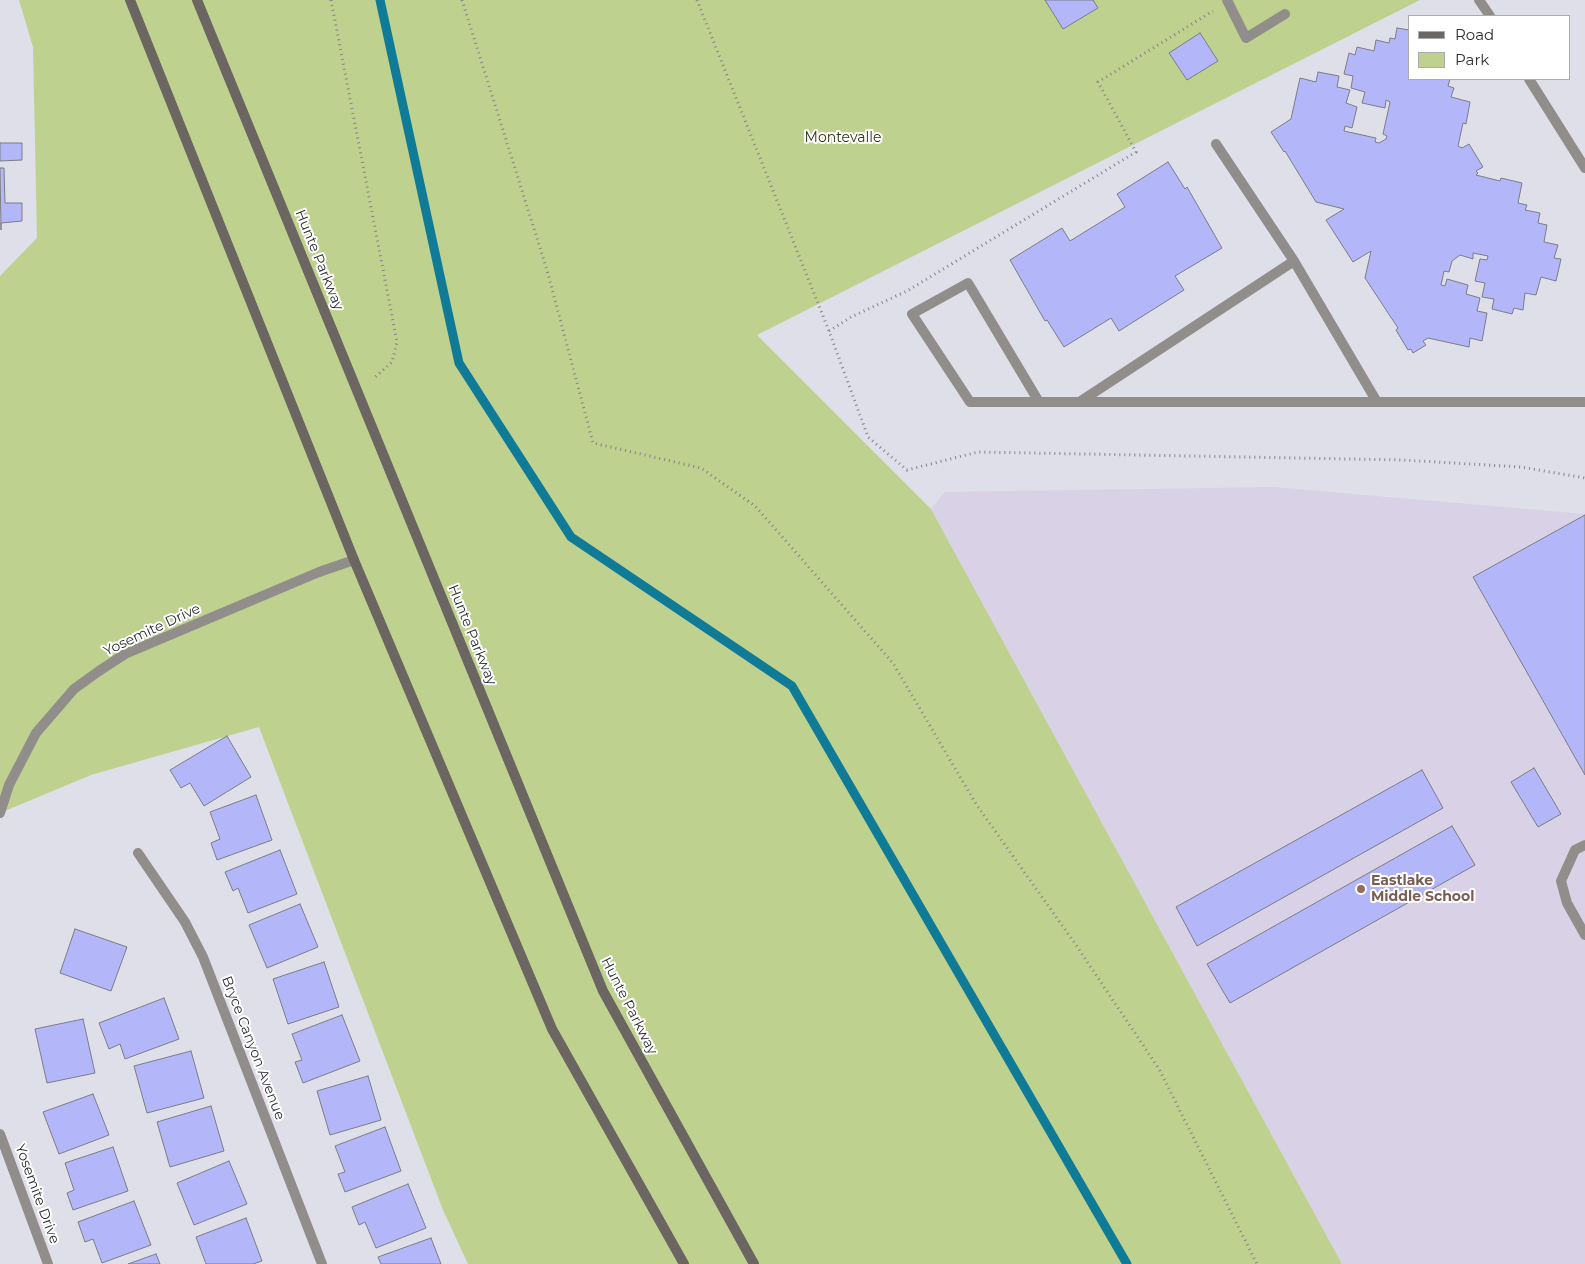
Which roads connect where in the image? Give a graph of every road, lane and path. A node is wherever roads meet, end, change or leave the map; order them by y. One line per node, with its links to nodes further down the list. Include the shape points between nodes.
1 (130, 0): 21 (main road)
2 (197, 0): 15 (main road, Hunte Parkway)
3 (331, 0): 15 (path, via 397,342 392,362)
4 (462, 0): 31 (path, via 547,270 593,443 701,468 755,506 893,663 976,804 1159,1069)
5 (698, 0): 14 (path)
6 (1480, 0): 9 (street)
7 (1227, 1): 8 (street, via 1246,38); 14 (path, via 1098,82 1136,152 907,291)
8 (1286, 14)
9 (1489, 15)
10 (1530, 80): 12 (street)
11 (1216, 144): 13 (street)
12 (1585, 168)
13 (1294, 261): 17 (street); 18 (street)
14 (829, 330): 20 (path, via 868,438 908,470 978,452 1403,460 1521,467)
15 (359, 391): 30 (main road, Hunte Parkway, via 603,991)
16 (1039, 402): 16 (street, via 970,402 912,314 968,283); 17 (street)
17 (1080, 402): 18 (street)
18 (1377, 402): 19 (street)
19 (1585, 402)
20 (1585, 478)
21 (354, 560): 22 (street, Yosemite Drive, via 147,645 98,670 74,689 36,733 8,785); 29 (main road, via 552,1029)
22 (0, 813)
23 (1585, 845): 25 (street, via 1575,850 1561,881 1566,903)
24 (138, 853): 28 (street, Bryce Canyon Avenue, via 185,922 203,957)
25 (1585, 935)
26 (0, 1134): 27 (street, Yosemite Drive)
27 (48, 1264)
28 (322, 1264)
29 (684, 1264)
30 (754, 1264)
31 (1257, 1264)

